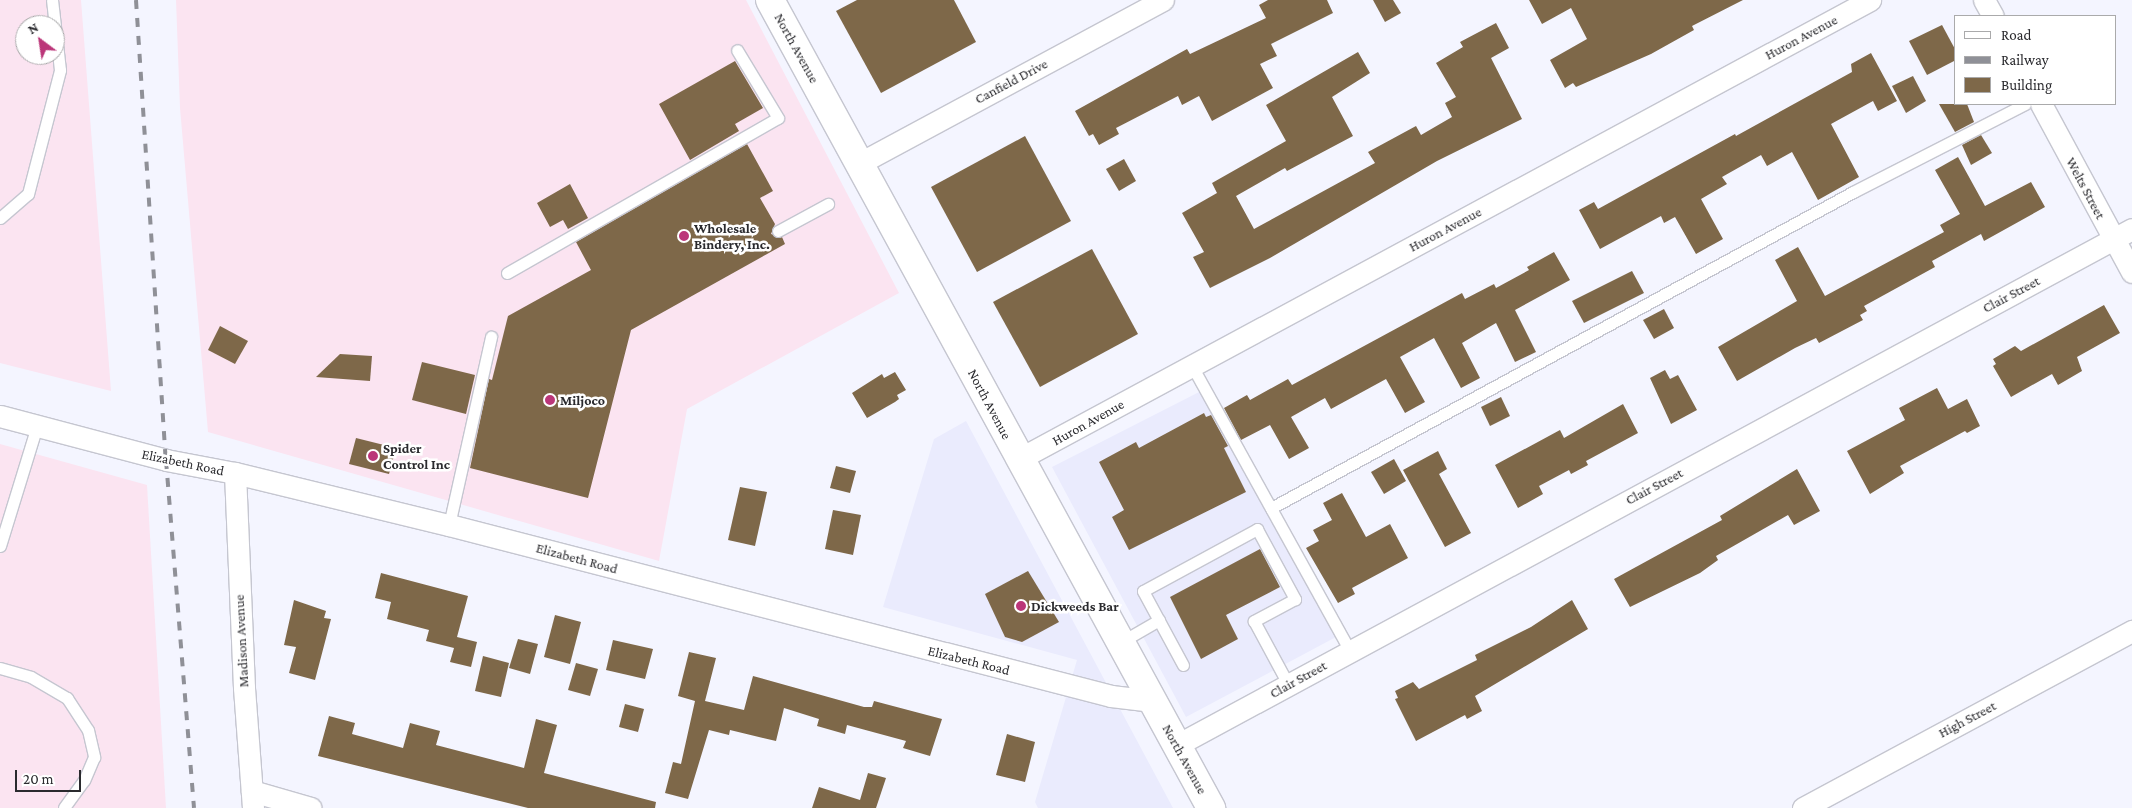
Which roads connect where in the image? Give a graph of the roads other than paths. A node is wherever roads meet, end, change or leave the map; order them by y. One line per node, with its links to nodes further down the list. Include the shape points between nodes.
1 (52, 0): 12 (lane, via 60,70 28,194)
2 (770, 0): 10 (main road, North Avenue)
3 (1163, 0): 10 (street, Canfield Drive)
4 (1870, 0): 18 (street, Huron Avenue)
5 (1984, 0): 6 (street)
6 (1992, 15)
7 (738, 50): 16 (lane, via 778,118)
8 (2023, 105): 23 (lane, via 1853,192)
9 (2042, 105): 14 (street, Welts Street)
10 (860, 164): 21 (main road, North Avenue)
11 (828, 204): 13 (lane)
12 (0, 218)
13 (778, 231)
14 (2123, 234): 15 (street, Welts Street); 29 (street, Clair Street)
15 (2132, 272)
16 (506, 273)
17 (491, 337): 24 (lane)
18 (1192, 366): 21 (street, Huron Avenue); 23 (lane)
19 (0, 416): 20 (street, Elizabeth Road)
20 (37, 426): 22 (street, Elizabeth Road, via 166,460); 25 (lane)
21 (1020, 459): 28 (main road, North Avenue)
22 (235, 473): 24 (street, Elizabeth Road); 35 (street, Madison Avenue, via 242,649)
23 (1270, 508): 29 (lane)
24 (449, 525): 33 (street, Elizabeth Road, via 1097,692)
25 (0, 546)
26 (1159, 620): 28 (lane); 30 (lane); 32 (lane, via 1143,591 1257,529 1295,599 1254,621)
27 (2132, 631): 39 (street, High Street)
28 (1121, 642): 33 (main road, North Avenue)
29 (1350, 651): 32 (street, Clair Street)
30 (1183, 665)
31 (0, 668): 36 (lane, via 32,677 66,698 88,730 94,757 84,780)
32 (1288, 684): 34 (street, Clair Street)
33 (1153, 701): 34 (main road, North Avenue)
34 (1177, 746): 38 (main road, North Avenue)
35 (253, 799): 37 (street)
36 (64, 808)
37 (311, 808)
38 (1211, 808)
39 (1803, 808)

